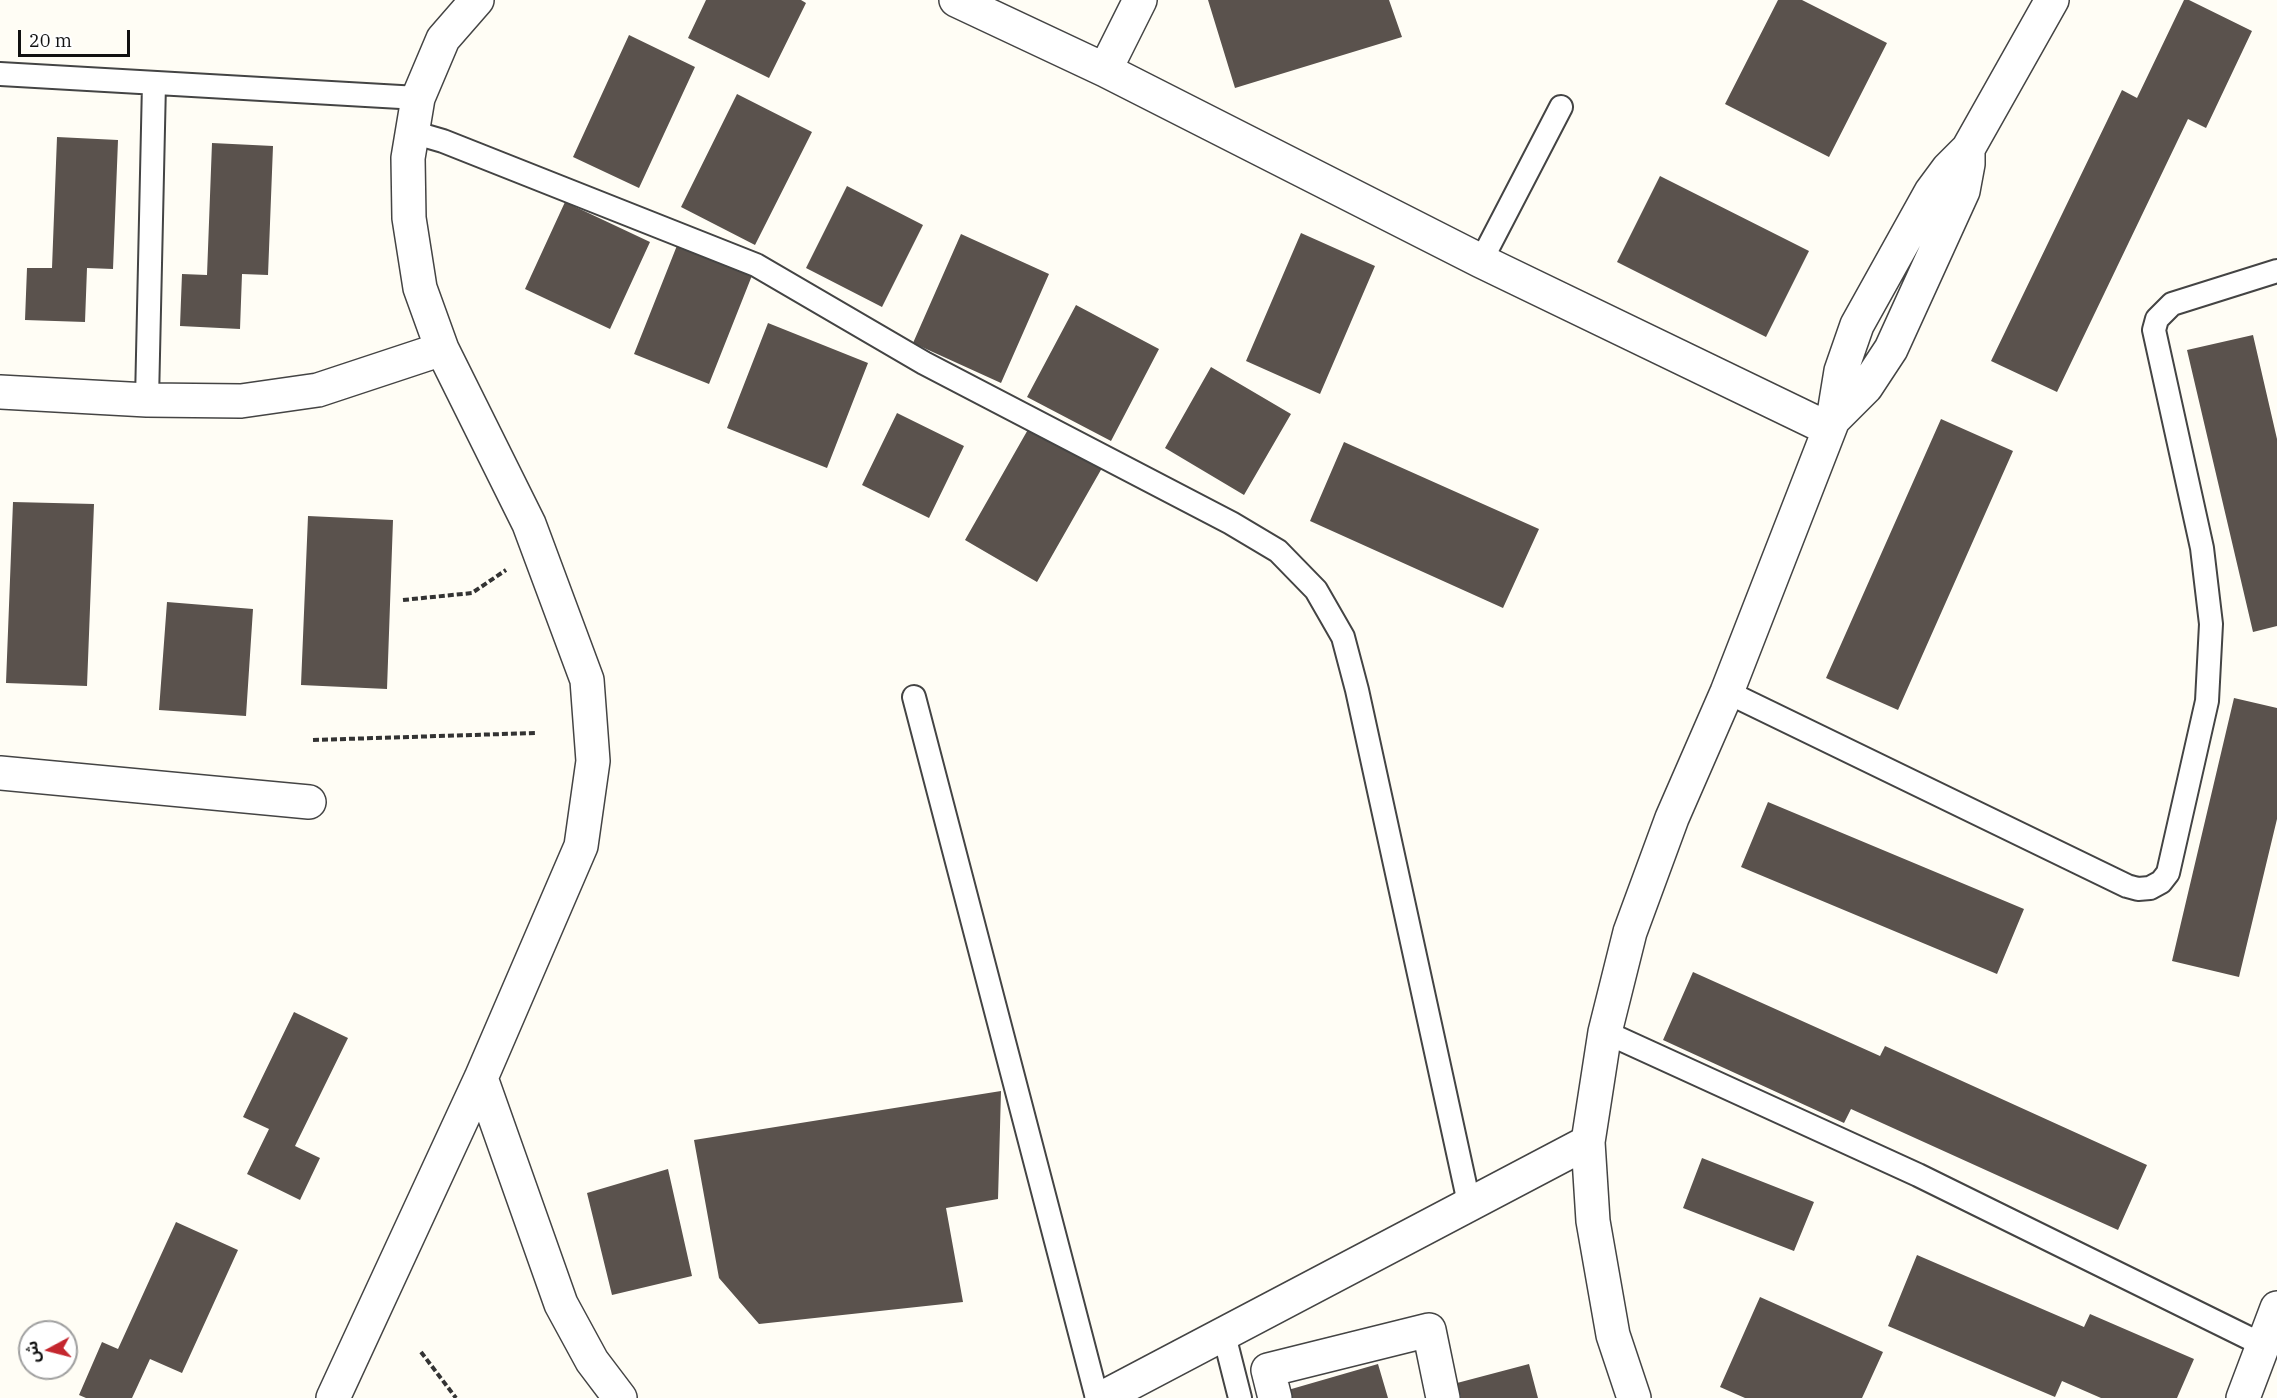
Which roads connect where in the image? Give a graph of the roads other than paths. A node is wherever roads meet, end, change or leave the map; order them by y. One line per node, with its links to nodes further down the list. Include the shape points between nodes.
1 (477, 0): 8 (street, via 442,39)
2 (956, 0): 5 (street)
3 (1140, 0): 5 (street)
4 (2052, 0): 16 (street, via 1968,149 1963,191 1891,349 1866,387)
5 (1105, 70): 11 (street)
6 (0, 74): 7 (lane)
7 (154, 83): 8 (lane); 15 (lane)
8 (418, 98): 10 (street)
9 (1561, 107): 11 (lane)
10 (412, 132): 13 (street, via 408,158 409,218 420,288); 24 (lane, via 756,265 924,363 1278,551 1316,590 1343,637)
11 (1481, 261): 16 (street)
12 (2277, 271): 17 (lane, via 2172,304 2157,319 2154,330 2202,548 2211,624 2207,701 2168,873 2161,882 2150,888 2127,886)
13 (442, 349): 15 (street, via 318,390 242,401); 22 (street, via 529,524 583,669 592,761 581,846)
14 (0, 392): 15 (street)
15 (147, 400)
16 (1831, 424): 17 (street)
17 (1727, 692): 21 (street, via 1672,818 1630,932)
18 (914, 697): 30 (lane)
19 (0, 772): 20 (street)
20 (309, 802)
21 (1605, 1032): 23 (street); 27 (lane, via 1918,1175)
22 (481, 1078): 28 (street); 29 (street, via 561,1304 592,1361)
23 (1588, 1142): 24 (street); 35 (street, via 1593,1221 1613,1335)
24 (1469, 1203): 26 (street)
25 (2277, 1308): 27 (street)
26 (1224, 1335): 31 (street); 32 (lane)
27 (2263, 1345): 36 (street)
28 (333, 1398)
29 (620, 1398)
30 (1097, 1398)
31 (1102, 1398)
32 (1240, 1398)
33 (1275, 1398): 34 (street, via 1268,1370 1429,1330)
34 (1443, 1398)
35 (1634, 1398)
36 (2243, 1398)

